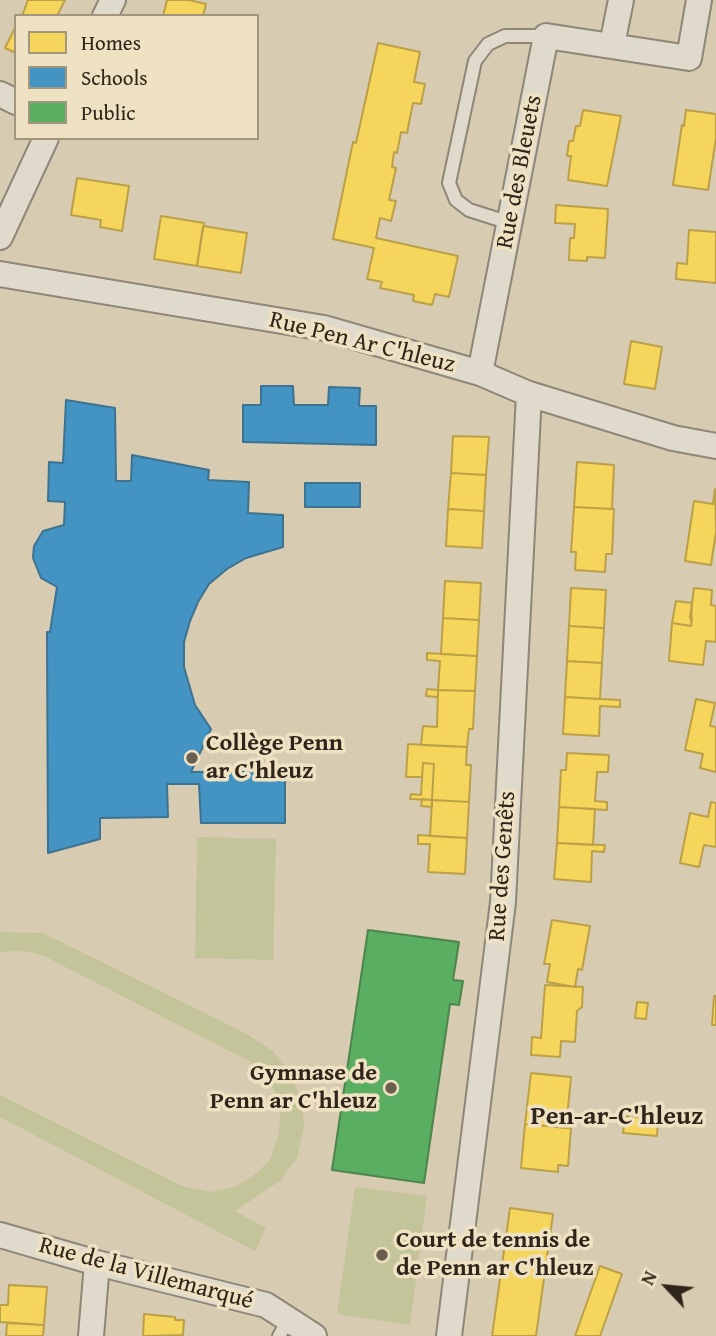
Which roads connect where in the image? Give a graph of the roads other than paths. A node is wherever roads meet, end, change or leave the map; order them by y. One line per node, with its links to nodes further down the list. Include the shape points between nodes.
1 (621, 0): 4 (street)
2 (699, 0): 4 (street, via 689,58)
3 (546, 36): 4 (street); 6 (street, Rue des Bleuets); 6 (lane, via 505,36 488,44 475,61 449,183 456,200 469,210)
4 (612, 45)
5 (45, 140): 7 (street)
6 (510, 223): 9 (street, Rue des Bleuets)
7 (0, 237)
8 (0, 274): 9 (street, Rue Pen Ar C'hleuz, via 324,328)
9 (481, 373): 10 (street, Rue Pen Ar C'hleuz)
10 (529, 394): 11 (street, Rue Pen Ar C'hleuz, via 673,438); 17 (street, Rue des Genêts, via 503,902)
11 (716, 446)
12 (0, 1235): 13 (street, Rue de la Villemarqué)
13 (97, 1264): 14 (street, Rue de la Villemarqué, via 267,1305); 15 (street)
14 (284, 1328): 16 (street, Rue de la Villemarqué)
15 (92, 1336)
16 (314, 1336)
17 (449, 1336)

